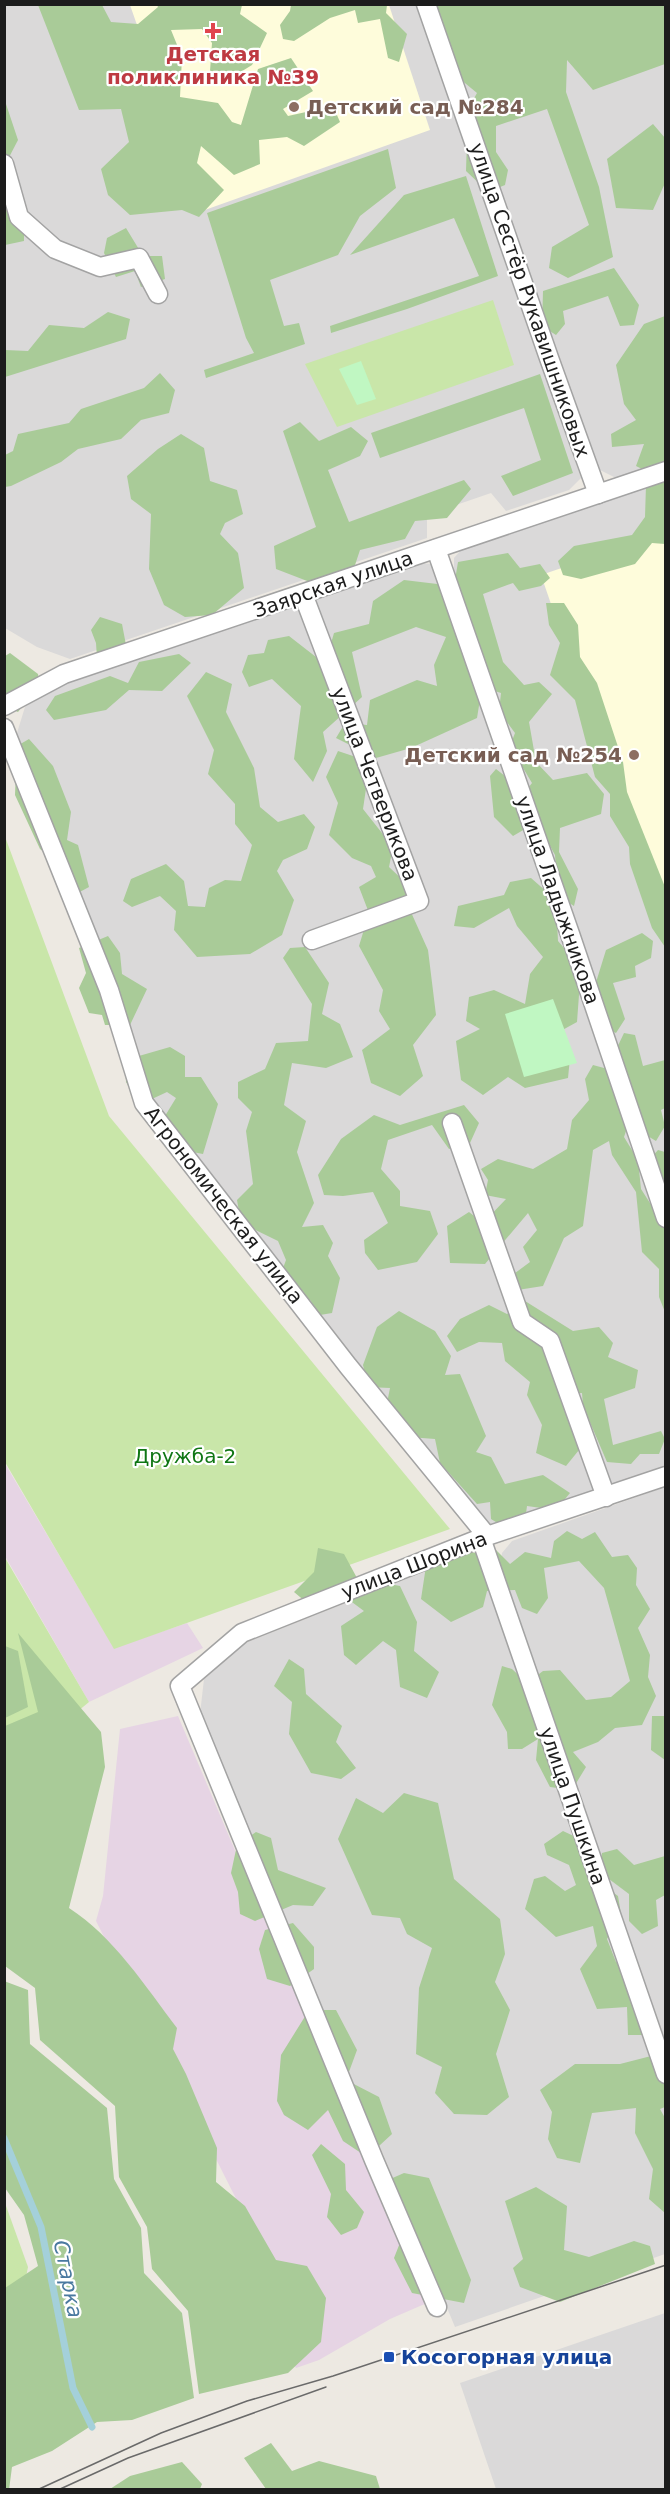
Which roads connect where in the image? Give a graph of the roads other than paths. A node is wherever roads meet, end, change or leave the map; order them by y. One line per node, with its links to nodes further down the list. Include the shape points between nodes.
1 (426, 4): 5 (street, улица Сестёр Рукавишниковых)
2 (4, 164): 3 (street, via 19,217 55,249 100,267 139,258)
3 (158, 294)
4 (666, 471): 5 (street, Заярская улица)
5 (598, 494): 6 (street, Заярская улица)
6 (436, 549): 7 (street, Заярская улица); 12 (street, улица Ладыжникова)
7 (303, 594): 8 (street, Заярская улица, via 64,674); 10 (street, улица Четверикова, via 419,901)
8 (4, 706)
9 (4, 728): 15 (street, Агрономическая улица, via 109,990 144,1103)
10 (312, 940)
11 (452, 1123): 14 (street, via 522,1322 550,1341)
12 (666, 1218)
13 (666, 1476): 14 (street, улица Шорина)
14 (606, 1497): 15 (street, улица Шорина)
15 (484, 1537): 16 (street, улица Пушкина); 17 (street, улица Шорина, via 242,1633 180,1686)
16 (666, 2074)
17 (437, 2307)

